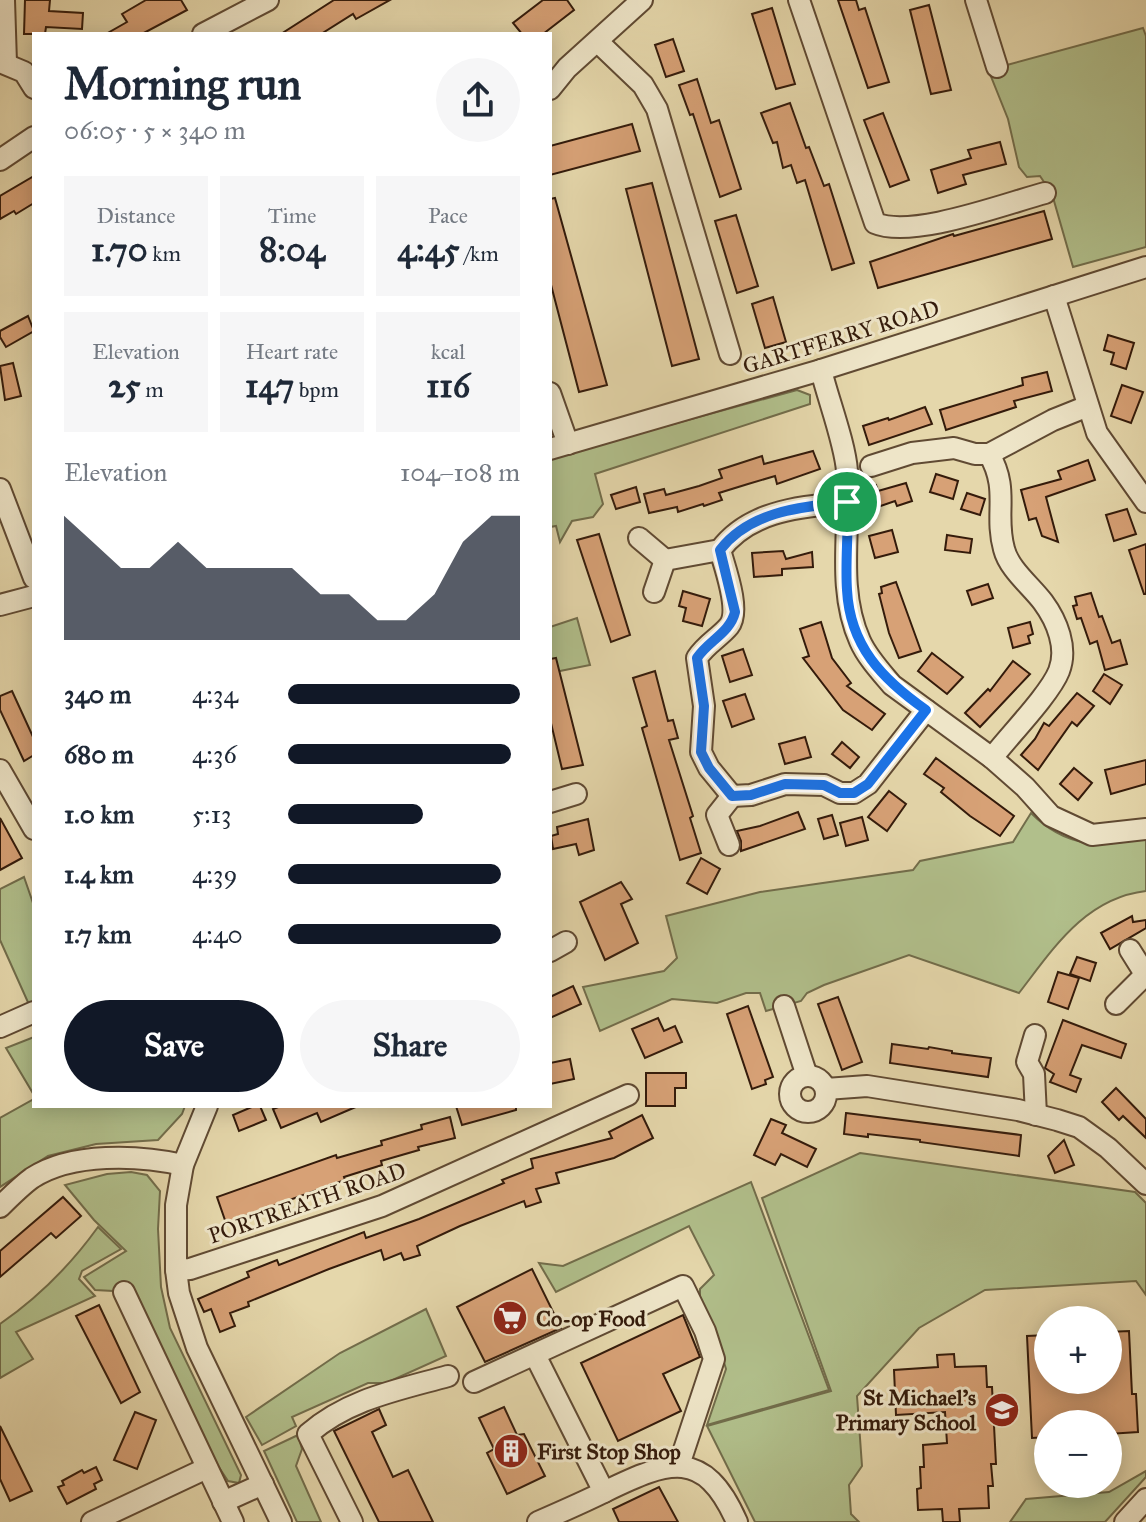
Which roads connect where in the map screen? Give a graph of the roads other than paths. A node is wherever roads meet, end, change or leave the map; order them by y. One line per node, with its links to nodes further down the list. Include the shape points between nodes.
1 (4, 0): 8 (street)
2 (268, 0): 6 (street)
3 (642, 0): 7 (street)
4 (799, 0): 14 (street, via 875,223 889,229 912,228)
5 (976, 0): 9 (street)
6 (207, 32)
7 (598, 42): 11 (street); 17 (street, via 643,85 657,109)
8 (3, 62): 10 (street, via 24,72)
9 (997, 67)
10 (32, 85)
11 (552, 87)
12 (32, 138): 13 (street)
13 (0, 160)
14 (1045, 193)
15 (1146, 267): 16 (street, GARTFERRY ROAD)
16 (1054, 296): 18 (street, GARTFERRY ROAD); 20 (street)
17 (730, 354)
18 (821, 370): 21 (street, GARTFERRY ROAD); 25 (street, via 847,468)
19 (552, 405): 21 (street)
20 (1088, 406): 22 (street); 26 (street, via 1097,433)
21 (559, 447)
22 (989, 454): 23 (street, via 954,448 912,453); 35 (street, via 1000,476 1004,551 1051,612 1062,652 1059,671)
23 (871, 466)
24 (0, 489): 30 (street)
25 (847, 502): 28 (street, via 758,519 740,528); 34 (street, via 851,618 861,643 892,685)
26 (1146, 502)
27 (639, 538): 29 (street)
28 (720, 550): 29 (street); 38 (street, via 735,612 733,622 697,658 704,706 701,752)
29 (665, 560): 31 (street)
30 (32, 573)
31 (654, 592)
32 (32, 597): 33 (street)
33 (0, 605)
34 (926, 710): 35 (street); 38 (street, via 868,784 854,793 824,785 785,784)
35 (992, 758): 41 (street, via 1051,816 1072,828 1092,835)
36 (0, 770): 40 (street)
37 (576, 794): 39 (street)
38 (732, 796): 42 (street, via 710,818)
39 (552, 801)
40 (32, 826)
41 (1146, 829)
42 (729, 845)
43 (1130, 950): 44 (street)
44 (1146, 974): 45 (street)
45 (1116, 1004)
46 (784, 1006): 50 (street)
47 (32, 1013): 48 (street)
48 (0, 1027)
49 (1035, 1035): 54 (street, via 1027,1062 1034,1074)
50 (807, 1076): 51 (street, via 816,1077); 51 (street, via 793,1084 790,1096 795,1107 806,1113 818,1110 826,1101)
51 (826, 1089): 54 (street, via 867,1086)
52 (628, 1095): 58 (street, PORTREATH ROAD, via 593,1120 382,1206)
53 (206, 1108): 55 (street)
54 (1036, 1115): 56 (street, via 1079,1127)
55 (183, 1165): 57 (street, via 122,1158 54,1168 32,1178); 58 (street, via 176,1205)
56 (1146, 1184)
57 (0, 1207)
58 (176, 1270): 65 (street, via 197,1348)
59 (124, 1292): 64 (street)
60 (535, 1355): 62 (street); 63 (street, via 683,1286 714,1359); 66 (street)
61 (448, 1376): 72 (street, via 369,1398 329,1416 308,1434)
62 (474, 1382)
63 (679, 1465): 66 (street, via 658,1468); 74 (street, via 715,1484)
64 (207, 1468): 67 (street); 69 (street)
65 (263, 1484): 67 (street); 71 (street)
66 (604, 1492): 73 (street)
67 (223, 1502): 70 (street)
68 (1144, 1506): 75 (street)
69 (92, 1522)
70 (233, 1522)
71 (281, 1522)
72 (352, 1522)
73 (538, 1522)
74 (737, 1522)
75 (1125, 1522)

